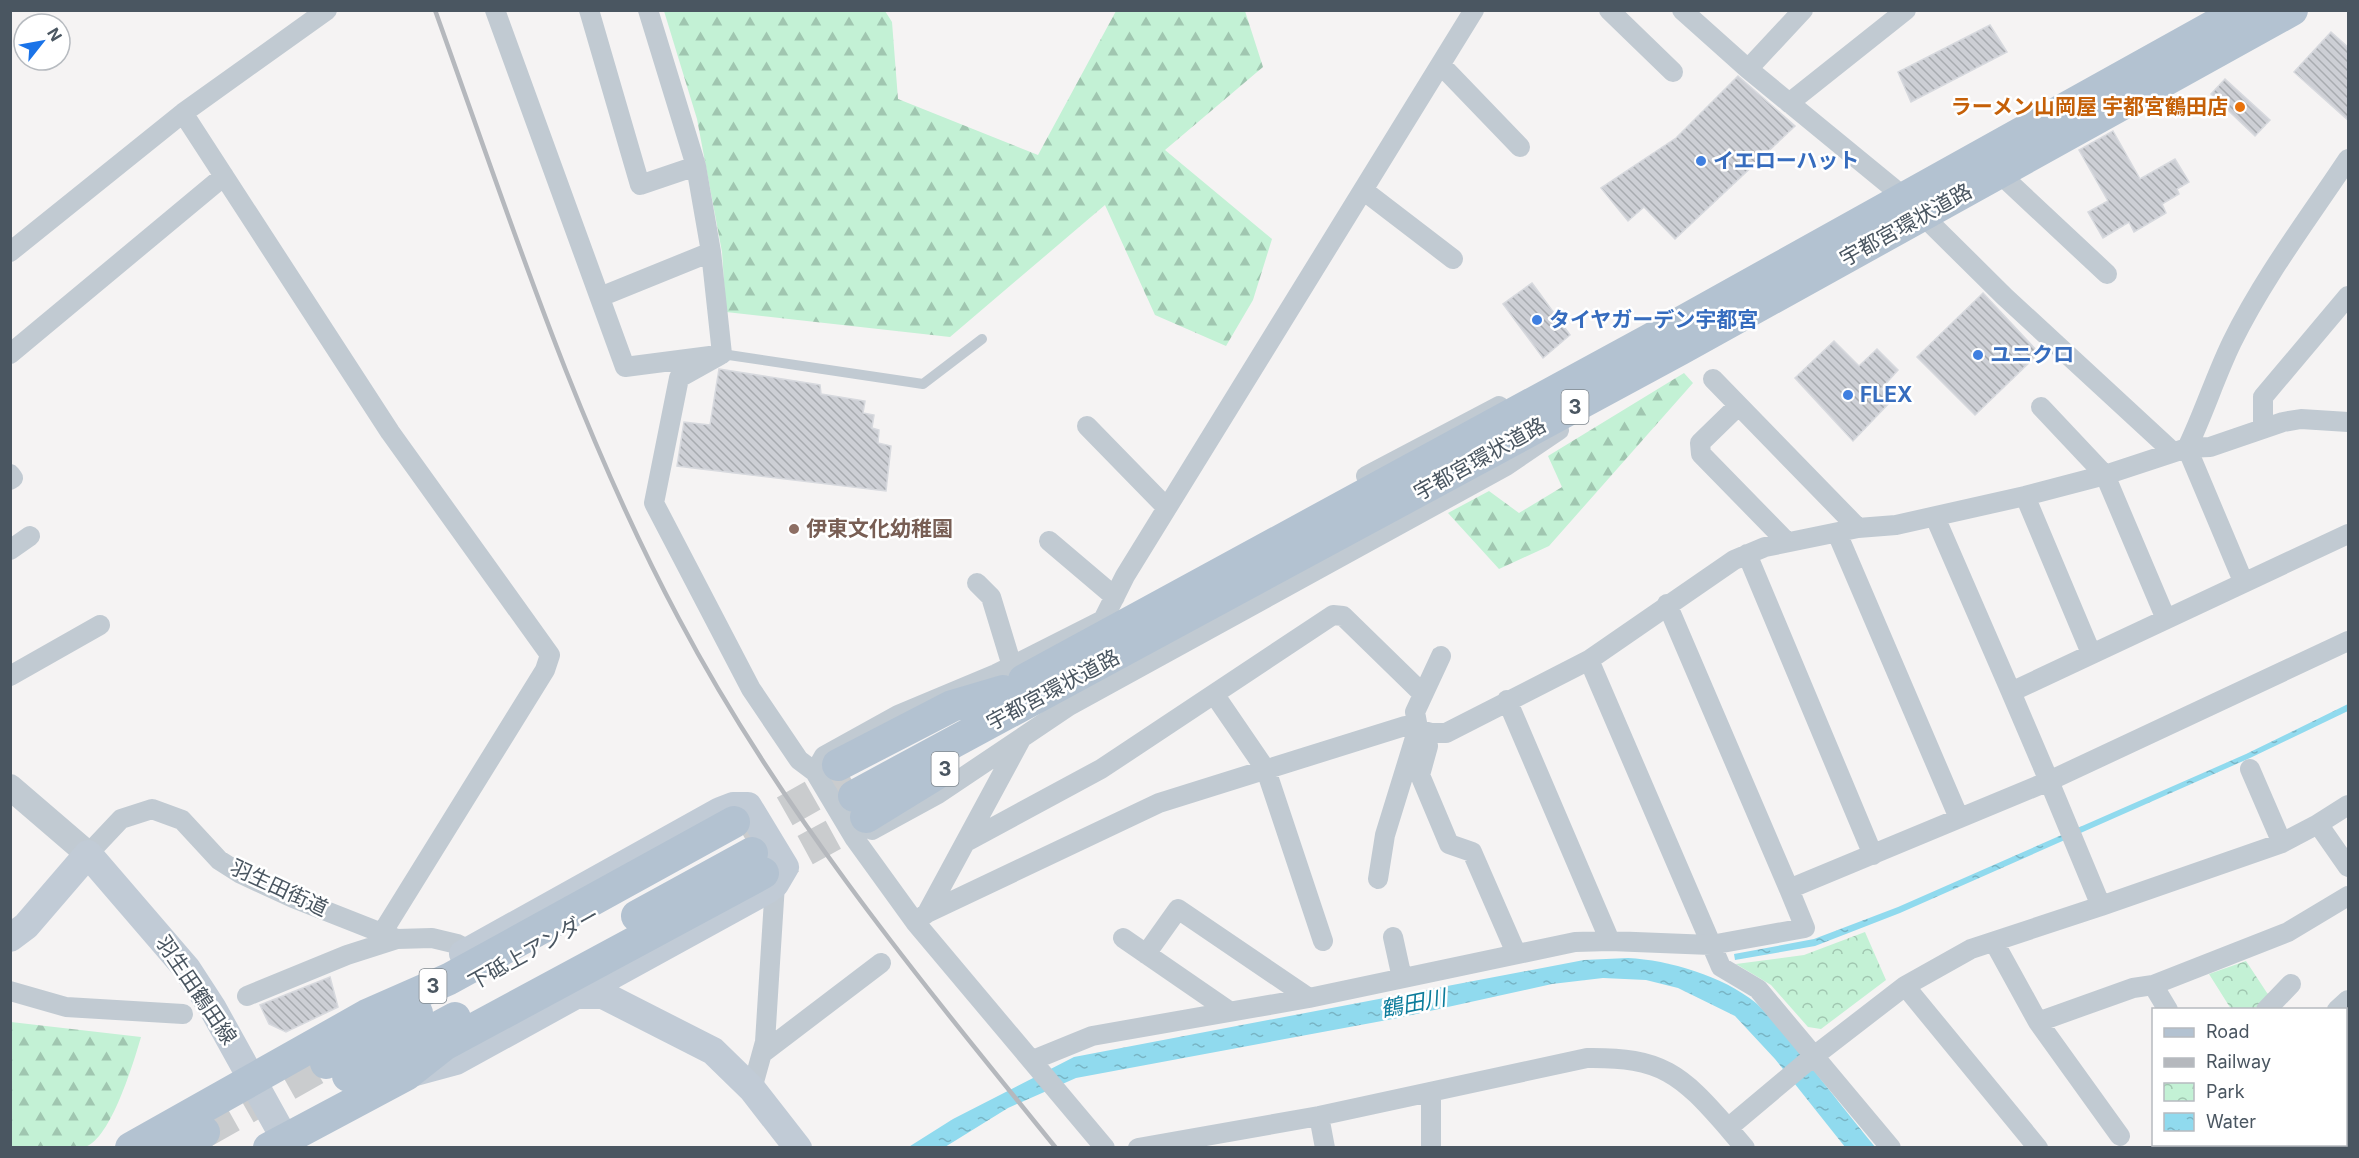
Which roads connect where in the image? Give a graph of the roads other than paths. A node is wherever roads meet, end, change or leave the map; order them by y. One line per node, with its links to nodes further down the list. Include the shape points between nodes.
1 (327, 10): 16 (street)
2 (495, 10): 29 (street)
3 (589, 10): 19 (street, via 640,185)
4 (648, 10): 19 (street)
5 (1474, 10): 12 (street)
6 (1609, 10): 14 (street)
7 (1683, 10): 13 (street)
8 (1803, 10): 13 (street)
9 (1906, 10): 15 (street)
10 (2242, 10): 23 (main road, 宇都宮環状道路 / 3)
11 (2292, 10): 20 (main road, 宇都宮環状道路 / 3)
12 (1440, 65): 17 (street); 22 (street)
13 (1748, 69): 15 (street)
14 (1673, 72)
15 (1789, 103): 23 (street)
16 (183, 113): 21 (street); 24 (street)
17 (1520, 147)
18 (2349, 159): 40 (street, via 2296,233 2249,312 2213,383 2206,411)
19 (696, 166): 25 (street)
20 (1999, 172): 23 (main road, 宇都宮環状道路 / 3); 27 (street)
21 (224, 176): 32 (street); 92 (street, via 390,432 550,655 545,670)
22 (1363, 190): 26 (street); 45 (street)
23 (1913, 207): 31 (main road, 宇都宮環状道路 / 3); 40 (street, via 2005,297)
24 (10, 252)
25 (711, 252): 29 (street); 33 (street)
26 (1453, 259)
27 (2107, 274)
28 (2349, 296): 39 (street, via 2263,397)
29 (600, 297): 33 (street, via 626,367)
30 (982, 339): 33 (lane, via 924,384)
31 (1675, 339): 60 (street, via 1473,417); 71 (main road, 宇都宮環状道路 / 3)
32 (10, 354)
33 (722, 354): 77 (street, via 679,378 654,503 751,689 799,760)
34 (1713, 379): 35 (street)
35 (1738, 406): 47 (street); 52 (street, via 1700,443 1701,454)
36 (2041, 407): 42 (street)
37 (2349, 422): 39 (street, via 2301,419)
38 (1087, 426): 45 (street)
39 (2263, 428): 40 (street, via 2210,447)
40 (2180, 450): 42 (street); 55 (street)
41 (10, 474): 43 (street)
42 (2105, 475): 44 (street); 59 (street)
43 (10, 480)
44 (2025, 496): 46 (street); 63 (street)
45 (1167, 508): 57 (street)
46 (1935, 517): 47 (street); 67 (street)
47 (1858, 528): 48 (street)
48 (1837, 533): 52 (street); 79 (street)
49 (2349, 534): 55 (street)
50 (30, 536): 53 (street)
51 (1048, 541): 57 (street)
52 (1787, 542): 54 (street)
53 (10, 550)
54 (1747, 554): 58 (street); 85 (street)
55 (2243, 581): 59 (street)
56 (977, 583): 71 (street, via 991,597)
57 (1114, 597): 60 (street)
58 (1667, 604): 65 (street); 88 (street)
59 (2166, 619): 63 (street)
60 (1102, 620): 71 (street)
61 (100, 625): 66 (street)
62 (2349, 641): 75 (street)
63 (2091, 653): 67 (street)
64 (1441, 656): 69 (street)
65 (1589, 660): 70 (street); 99 (street)
66 (10, 676)
67 (2011, 692): 75 (street)
68 (1214, 694): 69 (street, via 1332,615 1343,616); 74 (street); 81 (street, via 1101,769)
69 (1423, 694): 72 (street, via 1415,712)
70 (1508, 700): 72 (street, via 1446,733); 97 (street)
71 (1013, 701): 77 (main road, 宇都宮環状道路 / 3); 77 (main road, 3, via 975,750); 81 (street)
72 (1418, 728): 74 (street, via 1405,726); 87 (street, via 1385,835); 101 (street, via 1428,746 1420,775 1449,844 1472,852)
73 (2250, 769): 82 (street)
74 (1266, 770): 91 (street, via 1159,803); 96 (street)
75 (2049, 781): 79 (street); 90 (street)
76 (10, 787): 84 (street)
77 (846, 794): 91 (street)
78 (2349, 805): 80 (street)
79 (1959, 818): 85 (street)
80 (2318, 824): 82 (street); 86 (street)
81 (966, 842): 91 (street)
82 (2282, 843): 90 (street)
83 (753, 853): 100 (main road, via 785,867 748,806 733,806); 109 (main road); 116 (main road, 3); 118 (street); 121 (main road, 下砥上アンダー / 3); 122 (main road, via 444,1045)
84 (88, 854): 92 (street, 羽生田街道, via 121,819 152,809 182,820 219,860 241,874); 94 (main road, 羽生田街道, via 26,926); 123 (main road, 羽生田鶴田線, via 187,969)
85 (1873, 855): 88 (street)
86 (2349, 867)
87 (1378, 879)
88 (1789, 890): 99 (street, via 1805,928)
89 (2349, 896): 106 (street, via 2288,932)
90 (2101, 906): 98 (street)
91 (921, 918): 120 (street)
92 (389, 936): 100 (street, 羽生田街道, via 432,938); 110 (street)
93 (1394, 937): 104 (street)
94 (10, 938)
95 (1124, 938): 102 (street)
96 (1323, 941)
97 (1610, 941): 99 (street); 101 (street, via 1575,942)
98 (1994, 942): 107 (street, via 1971,949); 117 (street)
99 (1712, 945): 119 (street, via 1721,967 1758,989)
100 (469, 950): 116 (main road)
101 (1516, 953): 104 (street)
102 (1146, 954): 111 (street, via 1178,909); 114 (street)
103 (881, 963): 118 (street)
104 (1402, 978): 111 (street)
105 (2291, 984): 113 (street)
106 (2153, 985): 112 (street); 117 (street, via 2133,987)
107 (1905, 986): 119 (street); 140 (street)
108 (10, 991): 115 (street, via 66,1007)
109 (574, 995): 122 (main road, via 456,1061); 124 (main road, via 603,995 713,1051)
110 (247, 996)
111 (1309, 998): 114 (street)
112 (2167, 1008)
113 (2268, 1008)
114 (1228, 1011): 120 (street, via 1092,1036)
115 (183, 1014)
116 (368, 1015): 123 (main road, 3)
117 (2038, 1022): 129 (street)
118 (764, 1052): 124 (street)
119 (1812, 1058): 127 (street); 139 (street)
120 (1036, 1064): 134 (street)
121 (332, 1072)
122 (406, 1075): 130 (main road)
123 (251, 1078): 130 (main road, 羽生田鶴田線); 131 (main road, 3)
124 (752, 1089): 133 (main road)
125 (1431, 1092): 126 (street); 127 (street, via 1587,1058 1619,1058 1652,1064 1682,1079); 137 (street)
126 (1319, 1116): 135 (street); 136 (street)
127 (1728, 1128): 138 (street)
128 (204, 1132): 132 (main road)
129 (2120, 1136)
130 (283, 1145)
131 (131, 1148)
132 (176, 1148)
133 (798, 1148)
134 (1105, 1148)
135 (1138, 1148)
136 (1325, 1148)
137 (1431, 1148)
138 (1745, 1148)
139 (1892, 1148)
140 (2038, 1148)

